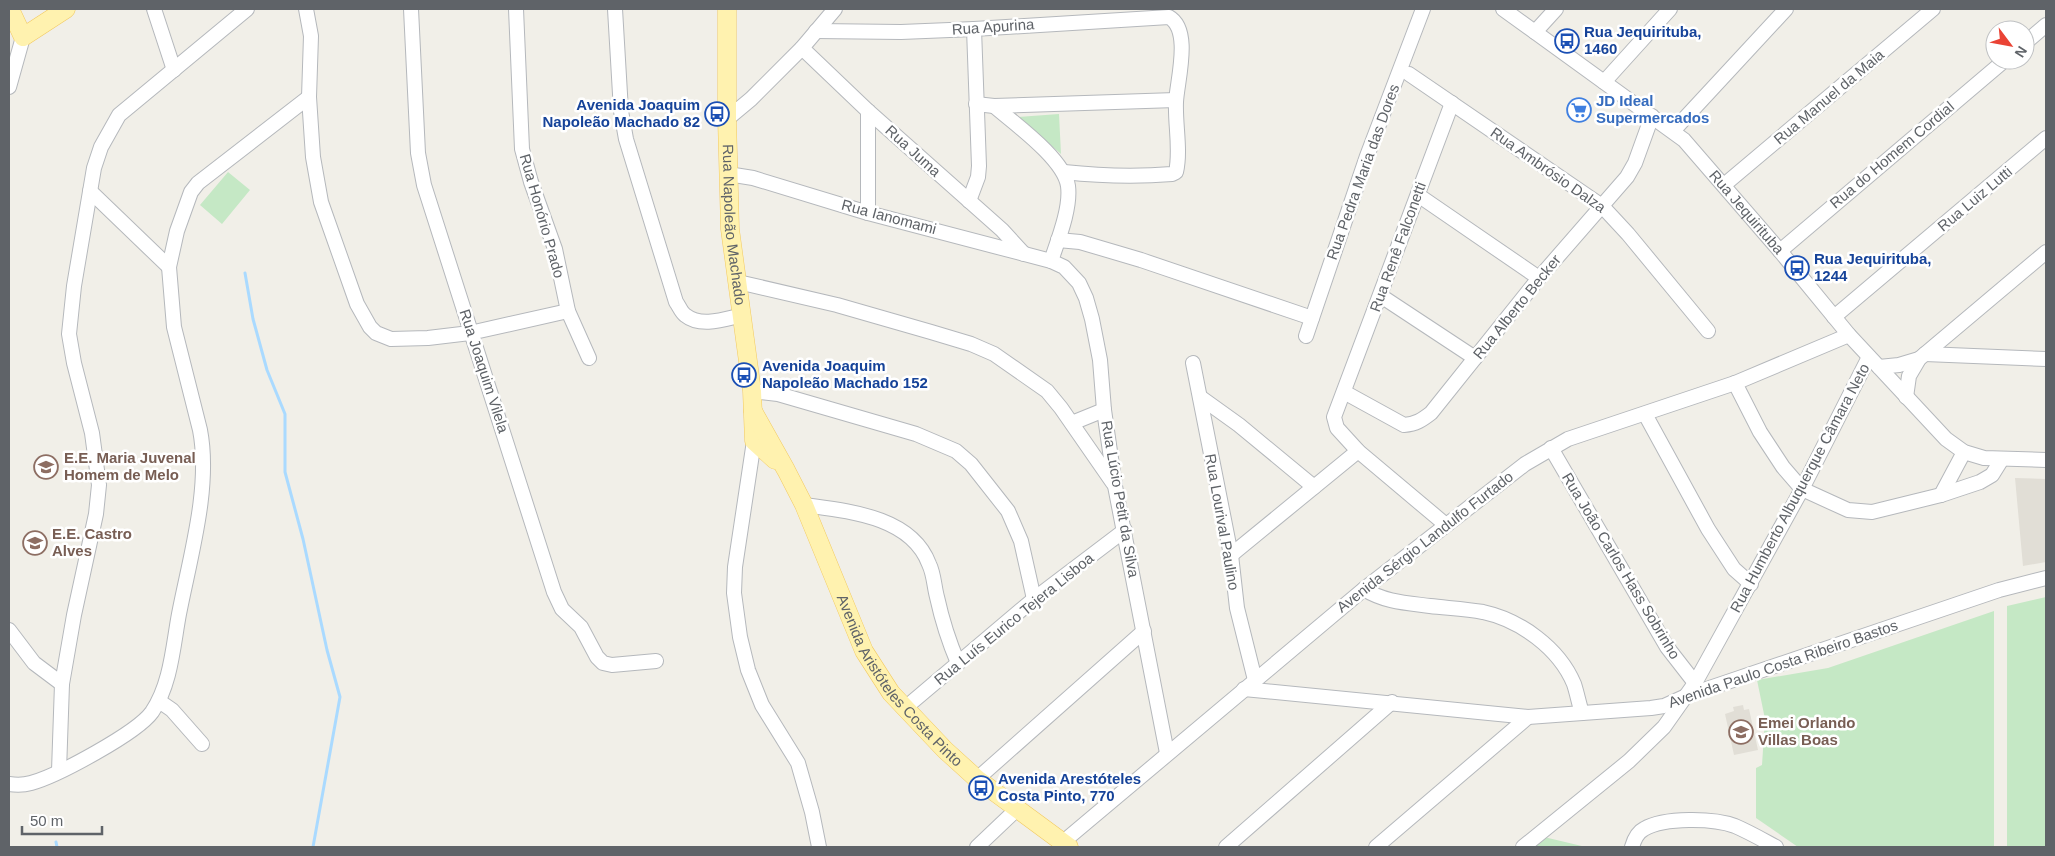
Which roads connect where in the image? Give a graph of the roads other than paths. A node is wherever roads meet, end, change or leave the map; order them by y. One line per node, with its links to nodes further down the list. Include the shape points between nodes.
1 (10, 9): 22 (main road)
2 (66, 9): 22 (main road)
3 (154, 9): 24 (street)
4 (247, 9): 24 (street)
5 (306, 9): 29 (street, via 311,36)
6 (411, 9): 63 (street, Rua Joaquim Vilela, via 422,176)
7 (516, 9): 58 (street, Rua Honório Prado, via 522,149 555,249)
8 (615, 9): 59 (street, via 621,111 626,139 676,302 684,315 700,322)
9 (727, 9): 36 (main road, Rua Napoleão Machado)
10 (836, 9): 19 (street)
11 (1423, 9): 61 (street, Rua Pedra Maria das Dores, via 1364,164)
12 (1503, 9): 20 (street, Rua Jequirituba)
13 (1556, 9): 20 (street)
14 (1670, 9): 27 (street)
15 (1786, 9): 37 (street)
16 (1933, 9): 43 (street, Rua Manuel da Maia)
17 (2046, 25): 21 (street)
18 (974, 29): 19 (street, Rua Apurina); 30 (street, Rua Apurina, via 1169,17 1176,22 1181,42 1182,67); 32 (street)
19 (816, 31): 23 (street)
20 (1535, 32): 27 (street, Rua Jequirituba)
21 (2035, 34)
22 (16, 41): 28 (street)
23 (802, 48): 34 (street, Rua Juma); 36 (street)
24 (174, 70): 44 (street, via 119,115 101,148)
25 (1993, 70): 50 (street, Rua do Homem Cordial)
26 (1409, 74): 31 (street, Rua Ambrósio Dalza)
27 (1604, 82): 35 (street, Rua Jequirituba)
28 (9, 88)
29 (310, 97): 54 (street, via 198,183 191,192 177,231); 63 (street, via 313,157 321,202 365,321 376,333 391,339)
30 (1176, 100): 33 (street); 41 (street, via 1176,172 1137,176)
31 (1452, 103): 45 (street, Rua Renê Falconetti); 47 (street, Rua Ambrósio Dalza)
32 (976, 104): 33 (street); 46 (street, via 979,166)
33 (994, 106): 41 (street, via 1054,159)
34 (868, 111): 38 (street, Rua Juma); 40 (street)
35 (1652, 116): 37 (street, Rua Jequirituba); 47 (street, Rua Alberto Becker, via 1635,163)
36 (727, 119): 42 (main road, Rua Napoleão Machado)
37 (1673, 130): 43 (street, Rua Jequirituba)
38 (890, 131): 40 (street); 46 (street, Rua Juma)
39 (2046, 138): 60 (street, Rua Luiz Lutti)
40 (868, 142): 48 (street)
41 (1064, 172): 49 (street, via 1068,201)
42 (728, 174): 48 (street, Rua Ianomami, via 753,178); 56 (main road, Rua Napoleão Machado, via 730,229)
43 (1724, 185): 50 (street, Rua Jequirituba)
44 (90, 191): 54 (street); 106 (street, via 69,334 92,433 99,486)
45 (1418, 195): 55 (street); 57 (street, Rua Renê Falconetti)
46 (969, 200): 52 (street, Rua Juma)
47 (1602, 206): 55 (street, Rua Alberto Becker); 62 (street, Rua Ambrósio Dalza)
48 (868, 213): 52 (street, Rua Ianomami)
49 (1058, 240): 53 (street); 61 (street, via 1080,242 1141,260)
50 (1780, 250): 60 (street, Rua Jequirituba)
51 (2046, 252): 67 (street)
52 (1024, 254): 53 (street, Rua Ianomami)
53 (1051, 261): 78 (street, Rua Lúcio Petit da Silva, via 1072,274 1086,298 1100,360)
54 (169, 267): 109 (street, via 174,327 202,442 202,470 194,543)
55 (1539, 278): 69 (street, Rua Alberto Becker)
56 (738, 282): 59 (main road, Rua Napoleão Machado); 81 (street, via 837,305 971,344 994,354 1047,391)
57 (1380, 296): 69 (street); 75 (street, Rua Renê Falconetti)
58 (568, 311): 63 (street); 68 (street, Rua Honório Prado)
59 (743, 315): 74 (main road, Rua Napoleão Machado)
60 (1834, 317): 64 (street, Rua Jequirituba)
61 (1312, 318): 65 (street, Rua Pedra Maria das Dores)
62 (1708, 331)
63 (470, 333): 103 (street, Rua Joaquim Vilela, via 562,609 580,627 603,663 612,666)
64 (1849, 335): 66 (street, Rua Jequirituba); 73 (street, Avenida Sérgio Landulfo Furtado)
65 (1306, 336)
66 (1869, 357): 72 (street, Rua Jequirituba); 91 (street, Rua Humberto Albuquerque Câmara Neto)
67 (1922, 357): 70 (street); 72 (street, via 1899,366); 76 (street, via 1909,376)
68 (589, 358)
69 (1475, 358): 75 (street, Rua Alberto Becker, via 1431,413 1413,424 1395,422)
70 (2046, 359)
71 (1193, 363): 77 (street, Rua Lourival Paulino)
72 (1879, 367): 76 (street, Rua Jequirituba)
73 (1735, 383): 80 (street, Avenida Sérgio Landulfo Furtado); 91 (street, via 1760,432)
74 (752, 391): 79 (main road, Rua Napoleão Machado); 100 (street, via 778,394 907,431 956,451 971,464 1008,511 1024,554)
75 (1344, 392): 84 (street, Rua Renê Falconetti, via 1336,409 1335,423)
76 (1906, 396): 85 (street, Rua Jequirituba, via 1946,439)
77 (1200, 397): 90 (street); 96 (street, Rua Lourival Paulino)
78 (1104, 410): 81 (street); 89 (street, Rua Lúcio Petit da Silva)
79 (752, 411): 82 (main road, Rua Napoleão Machado); 88 (main road, Avenida Aristóteles Costa Pinto)
80 (1645, 414): 83 (street, Avenida Sérgio Landulfo Furtado, via 1568,439); 98 (street, via 1708,528 1734,569)
81 (1072, 423): 89 (street)
82 (754, 441): 88 (main road, Avenida Aristóteles Costa Pinto); 121 (street, via 735,567 734,593 739,630 748,670 762,705 798,763)
83 (1551, 448): 94 (street, Avenida Sérgio Landulfo Furtado); 105 (street, Rua João Carlos Hass Sobrinho, via 1667,647)
84 (1358, 451): 90 (street); 94 (street)
85 (1964, 452): 86 (street, Rua Jequirituba); 92 (street)
86 (2002, 460): 87 (street, Rua Jequirituba); 92 (street, via 1992,475 1980,482)
87 (2046, 460)
88 (786, 470): 93 (main road, Avenida Aristóteles Costa Pinto)
89 (1115, 486): 95 (street, Rua Lúcio Petit da Silva)
90 (1314, 487): 96 (street)
91 (1802, 489): 92 (street, via 1848,510 1872,512); 98 (street, Rua Humberto Albuquerque Câmara Neto)
92 (1941, 495)
93 (804, 505): 104 (street, via 875,519 898,528 918,544 930,565 944,625); 111 (main road, Avenida Aristóteles Costa Pinto, via 864,651 891,693)
94 (1446, 525): 99 (street, Avenida Sérgio Landulfo Furtado)
95 (1125, 530): 100 (street, Rua Luís Eurico Tejera Lisboa); 102 (street, Rua Lúcio Petit da Silva)
96 (1230, 555): 107 (street, Rua Lourival Paulino)
97 (2046, 578): 108 (street, Avenida Paulo Costa Ribeiro Bastos, via 1999,590)
98 (1752, 584): 105 (street, Rua Humberto Albuquerque Câmara Neto)
99 (1364, 589): 107 (street, Avenida Sérgio Landulfo Furtado); 112 (street, via 1382,598 1484,613 1513,623 1550,649 1564,666 1574,684)
100 (1034, 599): 104 (street, Rua Luís Eurico Tejera Lisboa)
101 (9, 630): 106 (street, via 34,662)
102 (1144, 631): 115 (street, Rua Lúcio Petit da Silva); 117 (street)
103 (656, 661)
104 (958, 663): 111 (street, Rua Luís Eurico Tejera Lisboa)
105 (1695, 683): 108 (street, Rua Humberto Albuquerque Câmara Neto)
106 (62, 684): 116 (street)
107 (1250, 684): 110 (street, Avenida Paulo Costa Ribeiro Bastos); 115 (street, Avenida Sérgio Landulfo Furtado)
108 (1686, 696): 112 (street, Avenida Paulo Costa Ribeiro Bastos, via 1664,706); 125 (street, Rua Humberto Albuquerque Câmara Neto, via 1664,727 1629,761)
109 (158, 701): 114 (street, via 172,710); 116 (street, via 136,728)
110 (1392, 702): 113 (street, Avenida Paulo Costa Ribeiro Bastos); 123 (street)
111 (905, 708): 117 (main road, Avenida Aristóteles Costa Pinto)
112 (1582, 713): 113 (street, Avenida Paulo Costa Ribeiro Bastos)
113 (1528, 717): 124 (street)
114 (202, 744)
115 (1167, 753): 120 (street, Avenida Sérgio Landulfo Furtado)
116 (60, 771): 118 (street, via 29,784)
117 (977, 779): 119 (main road, Avenida Aristóteles Costa Pinto)
118 (9, 784)
119 (1017, 809): 120 (main road, Avenida Aristóteles Costa Pinto); 122 (street)
120 (1064, 846)
121 (820, 847)
122 (977, 847)
123 (1226, 847)
124 (1376, 847)
125 (1523, 847)
126 (1632, 847): 127 (street, via 1640,832 1652,826 1710,820 1734,826)
127 (1776, 847)

